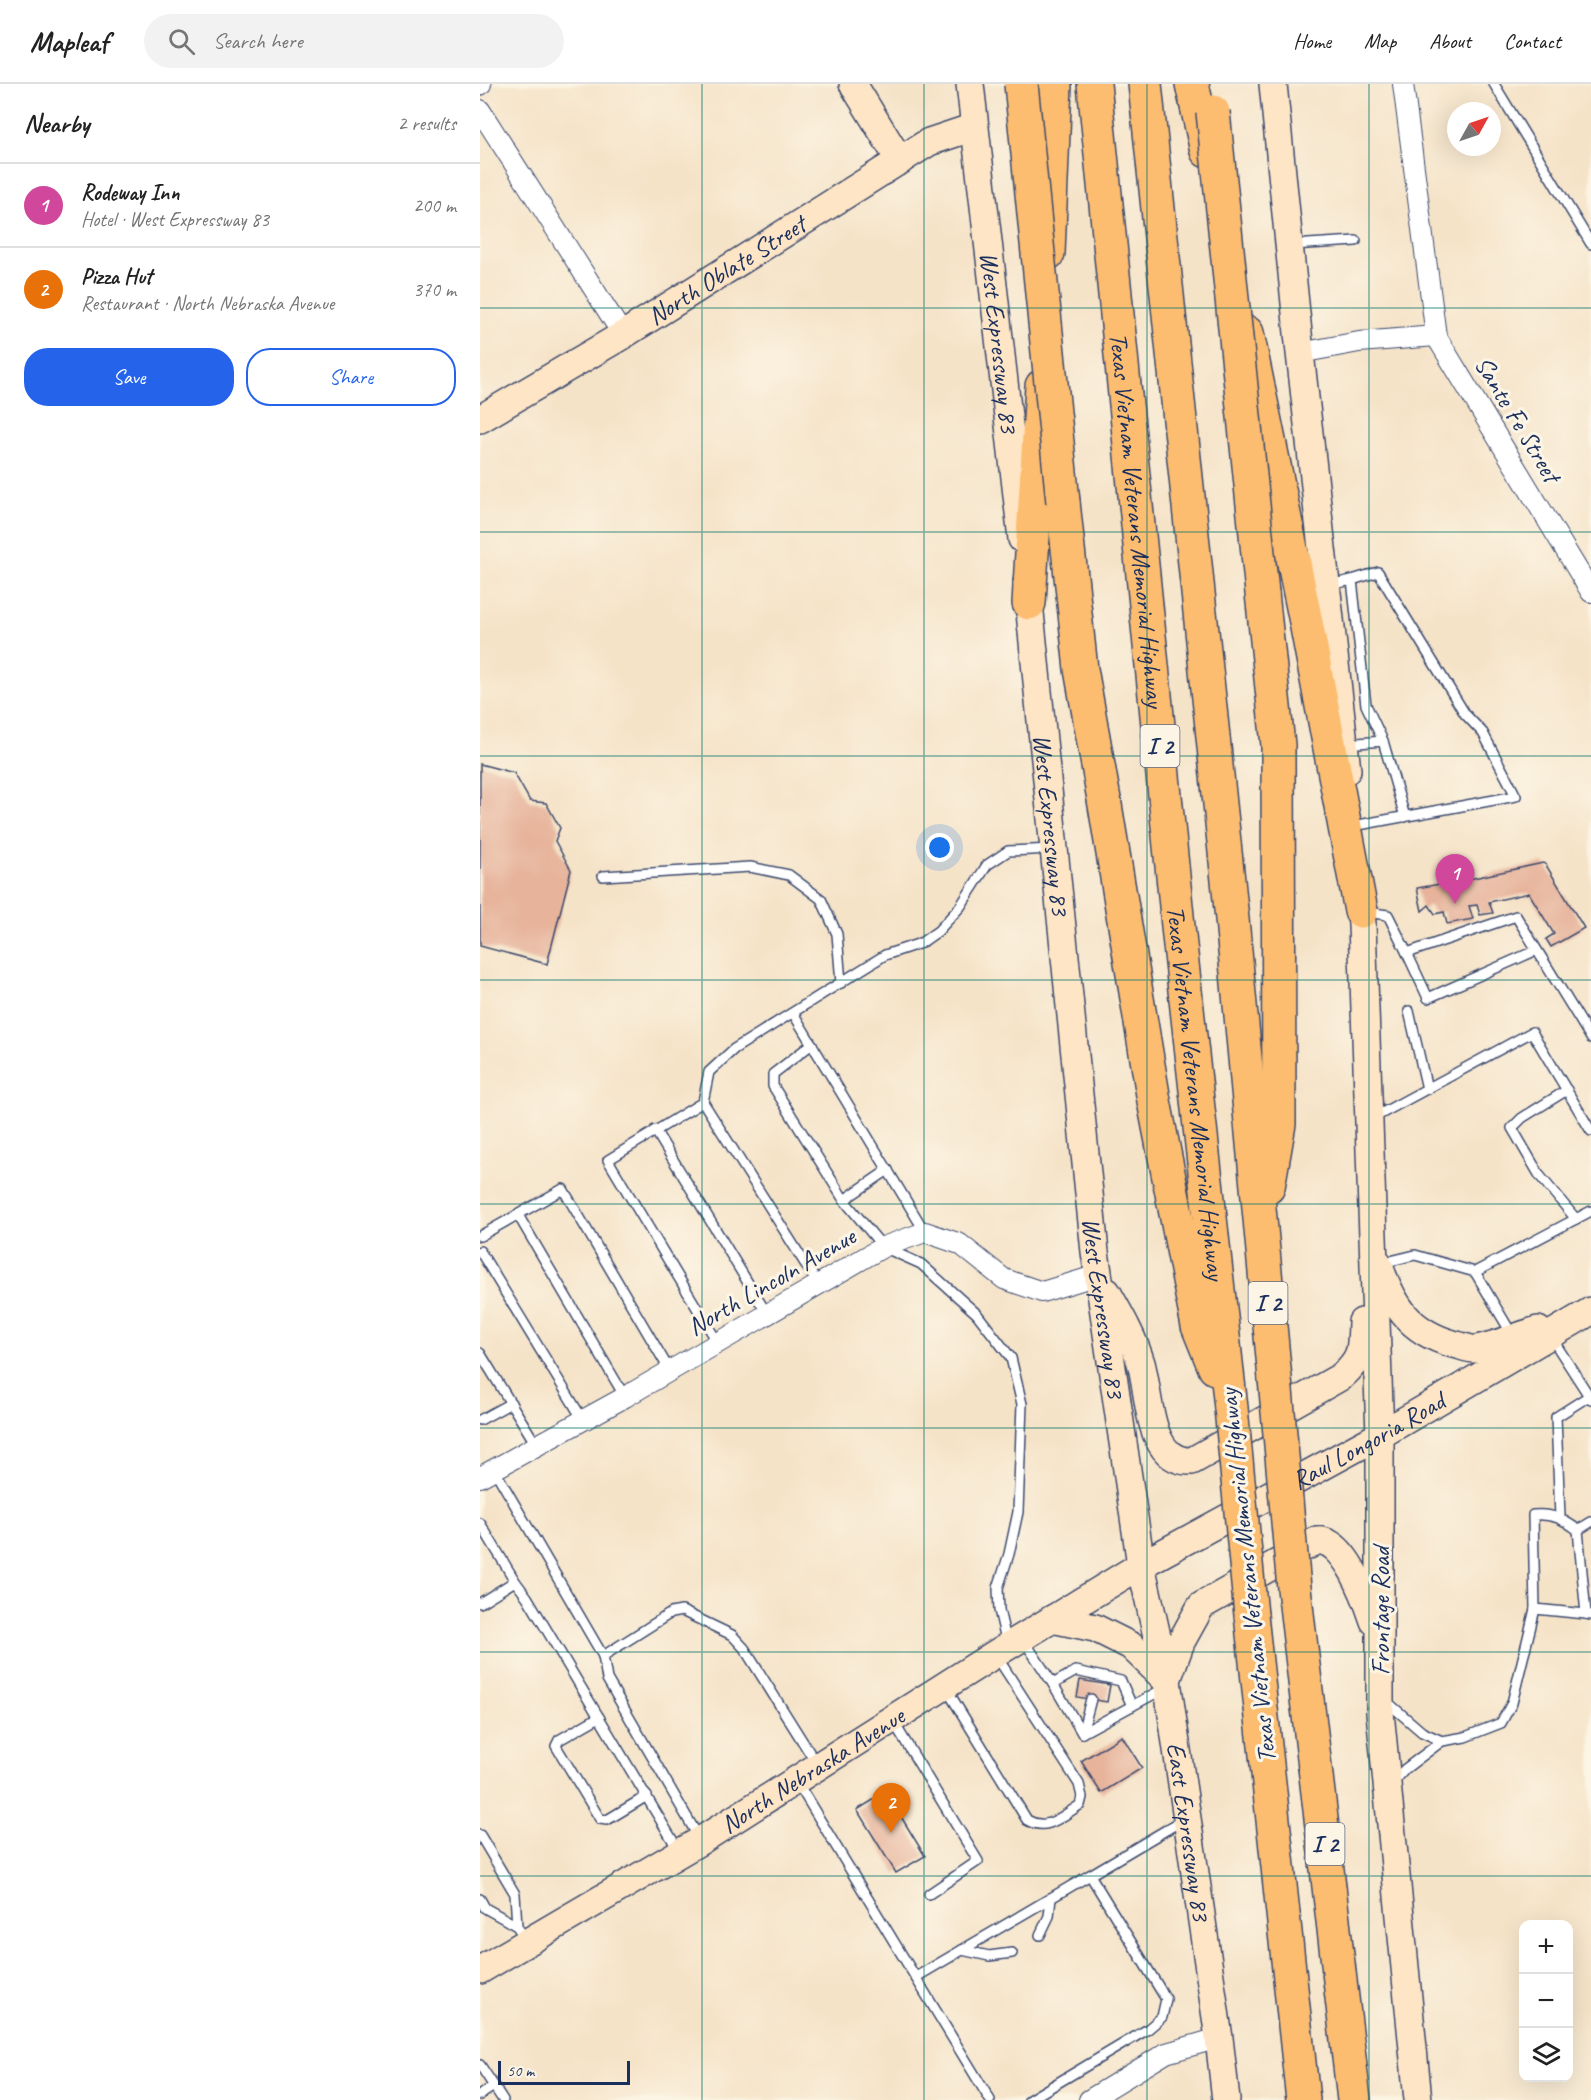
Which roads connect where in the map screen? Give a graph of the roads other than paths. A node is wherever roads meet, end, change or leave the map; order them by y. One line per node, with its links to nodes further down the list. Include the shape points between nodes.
1 (854, 84): 14 (main road)
2 (970, 84): 13 (main road, West Expressway 83)
3 (1021, 84): 69 (highway, bridge, via 1081,669 1154,1101 1198,1326)
4 (1055, 84): 24 (highway)
5 (1094, 84): 69 (highway, Texas Vietnam Veterans Memorial Highway / I 2, via 1179,936)
6 (1145, 84): 50 (highway, Texas Vietnam Veterans Memorial Highway / I 2)
7 (1192, 84): 31 (highway, via 1255,369)
8 (1273, 84): 17 (main road)
9 (1403, 84): 19 (street, Sante Fe Street)
10 (1494, 84): 16 (lane)
11 (1212, 98): 50 (highway, bridge, via 1278,745 1279,1124)
12 (480, 110): 18 (street)
13 (974, 127): 14 (main road, North Oblate Street, via 929,142); 24 (main road, West Expressway 83)
14 (900, 161): 18 (main road, North Oblate Street)
15 (1356, 241): 17 (lane)
16 (1591, 244)
17 (1290, 246): 20 (main road)
18 (623, 334): 21 (main road, North Oblate Street)
19 (1436, 336): 20 (street, via 1359,342); 23 (street, Sante Fe Street)
20 (1300, 353): 22 (main road)
21 (480, 419)
22 (1340, 583): 25 (lane, via 1366,705); 26 (main road); 27 (lane, via 1378,572 1465,714 1483,732 1516,796)
23 (1591, 591)
24 (1029, 603): 29 (main road, West Expressway 83)
25 (1383, 741): 26 (lane); 27 (lane)
26 (1345, 744): 28 (main road)
27 (1405, 817): 28 (lane)
28 (1353, 826): 31 (main road)
29 (1054, 849): 34 (lane, via 1008,851 987,865 960,907 938,931 921,943 885,955); 57 (main road, West Expressway 83)
30 (603, 876): 34 (lane, via 750,867 789,875 821,899 837,934)
31 (1361, 911): 33 (lane, via 1388,915); 42 (main road)
32 (1537, 950): 33 (lane, via 1516,916); 33 (lane, via 1428,998); 37 (lane)
33 (1407, 953)
34 (841, 983): 36 (lane)
35 (1409, 1011): 39 (lane)
36 (793, 1013): 38 (lane); 41 (lane, via 734,1049 709,1072)
37 (1591, 1038)
38 (812, 1044): 45 (lane); 46 (lane, via 773,1074 773,1086)
39 (1427, 1089): 40 (lane, via 1532,1032); 42 (lane)
40 (1567, 1090): 44 (lane); 49 (lane, via 1512,1128 1540,1176)
41 (703, 1102): 43 (lane); 58 (lane)
42 (1368, 1121): 55 (main road, Frontage Road)
43 (655, 1130): 59 (lane); 63 (lane, via 608,1160)
44 (1591, 1131)
45 (888, 1170): 46 (lane); 51 (lane)
46 (844, 1200): 53 (lane)
47 (1591, 1211): 49 (lane)
48 (518, 1215): 52 (lane); 65 (lane, via 562,1189); 66 (lane)
49 (1576, 1219): 56 (lane)
50 (1260, 1228): 111 (highway, Texas Vietnam Veterans Memorial Highway / I 2, bridge, via 1294,1588)
51 (925, 1232): 53 (street, North Lincoln Avenue); 57 (street, via 960,1244 1004,1279 1042,1292)
52 (480, 1236)
53 (884, 1247): 58 (street, North Lincoln Avenue); 86 (lane, via 921,1264 977,1314 1011,1358 1022,1404 1018,1512 998,1588)
54 (480, 1251): 71 (lane)
55 (1375, 1256): 56 (lane, via 1415,1255); 57 (main road, via 1365,1280 1361,1354 1350,1369 1192,1461 1184,1461 1164,1448 1153,1428 1141,1365 1130,1334); 62 (main road, via 1385,1283 1416,1328 1438,1340 1474,1349); 72 (main road, Frontage Road)
56 (1475, 1272): 62 (lane)
57 (1098, 1275): 79 (main road, West Expressway 83)
58 (818, 1284): 59 (street, North Lincoln Avenue)
59 (767, 1314): 63 (street, North Lincoln Avenue)
60 (1587, 1314): 61 (main road, Raul Longoria Road); 62 (main road)
61 (1550, 1335): 67 (lane); 72 (main road, Raul Longoria Road)
62 (1514, 1337)
63 (717, 1343): 65 (street, North Lincoln Avenue)
64 (480, 1353): 68 (lane)
65 (670, 1371): 66 (street, North Lincoln Avenue)
66 (625, 1397): 71 (street, North Lincoln Avenue)
67 (1590, 1397): 75 (lane, via 1556,1417)
68 (511, 1403): 70 (lane); 73 (lane)
69 (1231, 1408): 98 (highway, Texas Vietnam Veterans Memorial Highway / I 2, bridge)
70 (480, 1420)
71 (584, 1420): 73 (street, North Lincoln Avenue)
72 (1380, 1435): 79 (main road, Raul Longoria Road); 85 (main road, Frontage Road)
73 (537, 1446): 74 (street, North Lincoln Avenue)
74 (487, 1473): 87 (lane)
75 (1560, 1517): 78 (lane); 82 (lane, via 1533,1515)
76 (1591, 1522): 78 (lane)
77 (480, 1523): 80 (lane)
78 (1578, 1530): 83 (lane)
79 (1141, 1565): 84 (main road, North Nebraska Avenue); 89 (main road, East Expressway 83)
80 (515, 1581): 81 (lane); 94 (lane)
81 (480, 1603)
82 (1535, 1609): 83 (lane); 97 (lane, via 1512,1703 1501,1723 1466,1737)
83 (1588, 1615)
84 (1052, 1619): 86 (main road, North Nebraska Avenue); 89 (main road, via 1095,1628 1131,1646)
85 (1380, 1639): 89 (main road, via 1363,1588 1343,1557 1319,1540 1201,1606 1181,1642); 91 (main road, Frontage Road)
86 (1008, 1646): 88 (lane); 90 (main road, North Nebraska Avenue); 90 (lane, via 1079,1784 1080,1804 1046,1825 1036,1826 1027,1820)
87 (603, 1656): 99 (lane, via 670,1613 682,1611 732,1635 744,1648); 104 (lane, via 607,1679)
88 (1053, 1684): 93 (lane, via 1076,1671 1121,1682); 96 (lane)
89 (1167, 1684): 93 (lane); 102 (main road, East Expressway 83)
90 (945, 1686): 95 (main road, North Nebraska Avenue)
91 (1380, 1697): 97 (lane, via 1422,1732); 100 (main road, Frontage Road)
92 (1091, 1699): 96 (lane)
93 (1132, 1706): 96 (lane)
94 (599, 1717): 101 (lane); 101 (lane, via 559,1740 556,1746 600,1819 607,1820)
95 (892, 1719): 99 (main road, North Nebraska Avenue); 106 (lane, via 978,1861)
96 (1082, 1733)
97 (1442, 1741): 100 (lane, via 1405,1769)
98 (1265, 1758): 125 (highway); 126 (highway, Texas Vietnam Veterans Memorial Highway / I 2)
99 (807, 1773): 104 (main road, North Nebraska Avenue); 115 (lane)
100 (1388, 1789): 129 (main road, Frontage Road)
101 (647, 1796): 104 (lane)
102 (1187, 1818): 105 (lane); 116 (main road, East Expressway 83)
103 (480, 1835): 109 (lane, via 515,1894)
104 (690, 1846): 109 (main road, North Nebraska Avenue)
105 (1090, 1875): 107 (lane); 123 (lane, via 1166,1999 1162,2017)
106 (929, 1893)
107 (1051, 1898): 110 (lane); 112 (lane)
108 (480, 1899): 109 (lane, via 485,1908)
109 (522, 1934): 114 (main road, North Nebraska Avenue)
110 (1040, 1935)
111 (1336, 1936): 127 (highway, Texas Vietnam Veterans Memorial Highway / I 2); 128 (highway)
112 (962, 1950): 113 (lane, via 989,1956); 115 (lane)
113 (1012, 1953)
114 (480, 1970)
115 (916, 1977): 122 (lane)
116 (1219, 2038): 120 (street, via 1166,2053); 124 (main road, East Expressway 83)
117 (480, 2065): 118 (lane)
118 (494, 2086): 119 (lane); 121 (lane)
119 (480, 2095)
120 (1091, 2099)
121 (503, 2100)
122 (990, 2100)
123 (1029, 2100)
124 (1226, 2100)
125 (1285, 2100)
126 (1303, 2100)
127 (1354, 2100)
128 (1365, 2100)
129 (1418, 2100)

